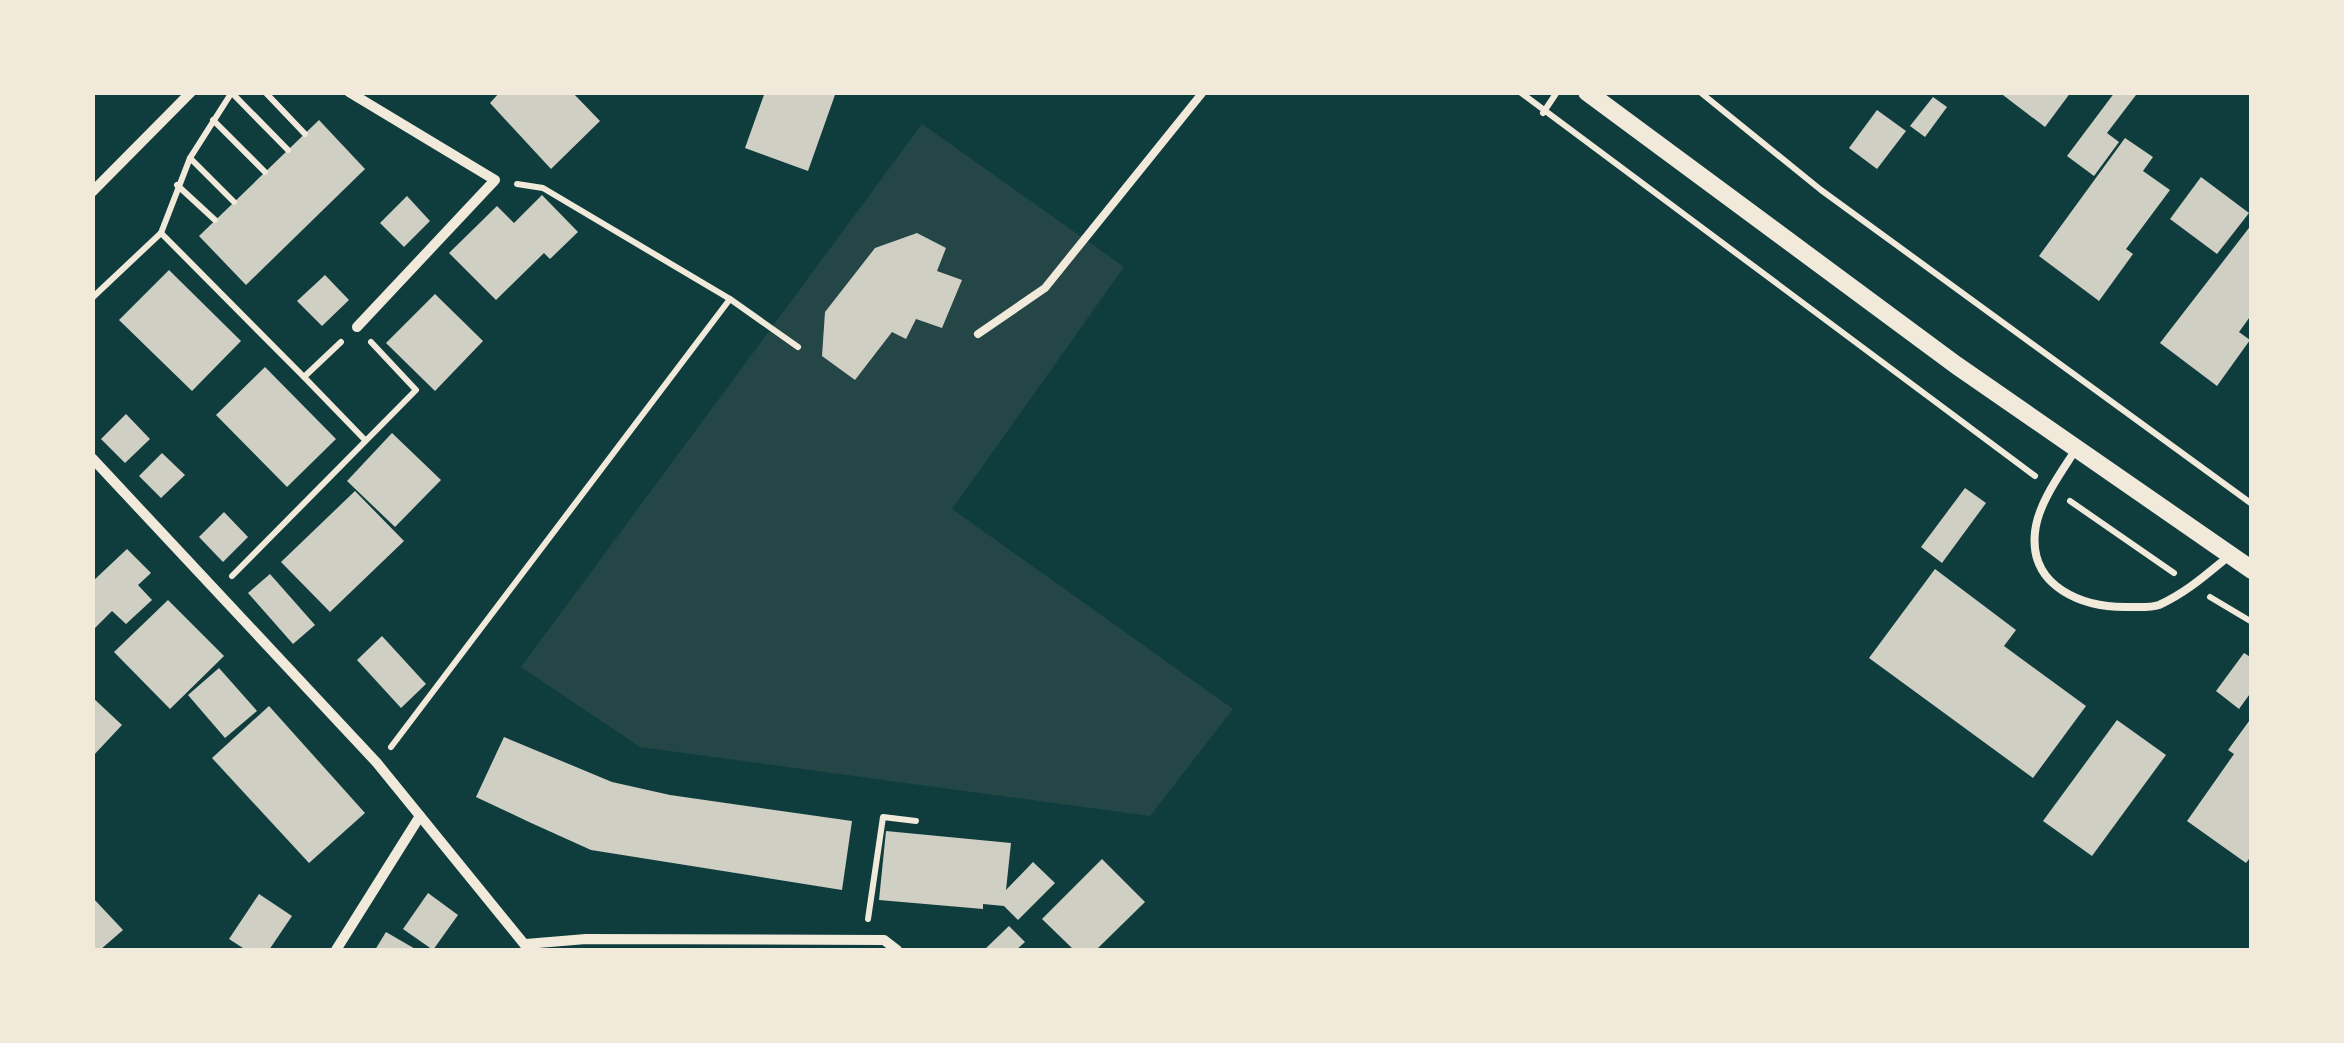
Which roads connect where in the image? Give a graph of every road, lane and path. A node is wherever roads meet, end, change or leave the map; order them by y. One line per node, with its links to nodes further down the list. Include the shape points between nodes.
1 (191, 92): 18 (street)
2 (265, 92): 12 (path)
3 (348, 92): 16 (street)
4 (1203, 92): 25 (lane, via 1044,288)
5 (1520, 92): 10 (path)
6 (1557, 92): 10 (path)
7 (1587, 92): 29 (street)
8 (1700, 92): 32 (path, via 1821,190)
9 (232, 93): 11 (path); 13 (path)
10 (1543, 113): 31 (path)
11 (212, 120): 14 (path); 15 (path)
12 (305, 134)
13 (288, 150)
14 (190, 158): 17 (path); 19 (path)
15 (265, 172)
16 (495, 180): 23 (path, via 542,188); 24 (street)
17 (177, 184): 20 (path); 21 (path)
18 (92, 192)
19 (234, 202)
20 (215, 220)
21 (161, 233): 22 (path); 27 (path)
22 (92, 298)
23 (730, 299): 26 (path); 38 (path)
24 (357, 327): 27 (path); 28 (path, via 416,390)
25 (978, 334)
26 (798, 347)
27 (304, 378): 28 (path)
28 (365, 440): 36 (path)
29 (2076, 449): 31 (lane); 33 (street)
30 (92, 458): 36 (street)
31 (2052, 488): 35 (path); 35 (lane, via 2035,532 2039,562 2060,592 2095,608 2155,607)
32 (2252, 504)
33 (2228, 556): 34 (street); 35 (lane)
34 (2252, 570)
35 (2193, 586): 37 (path)
36 (218, 591): 38 (street)
37 (2252, 622)
38 (377, 763): 39 (street)
39 (420, 816): 42 (street); 43 (street)
40 (916, 821): 41 (path, via 883,818)
41 (865, 940): 42 (street, via 624,938); 44 (street, via 884,940)
42 (527, 947)
43 (336, 950)
44 (897, 950)

